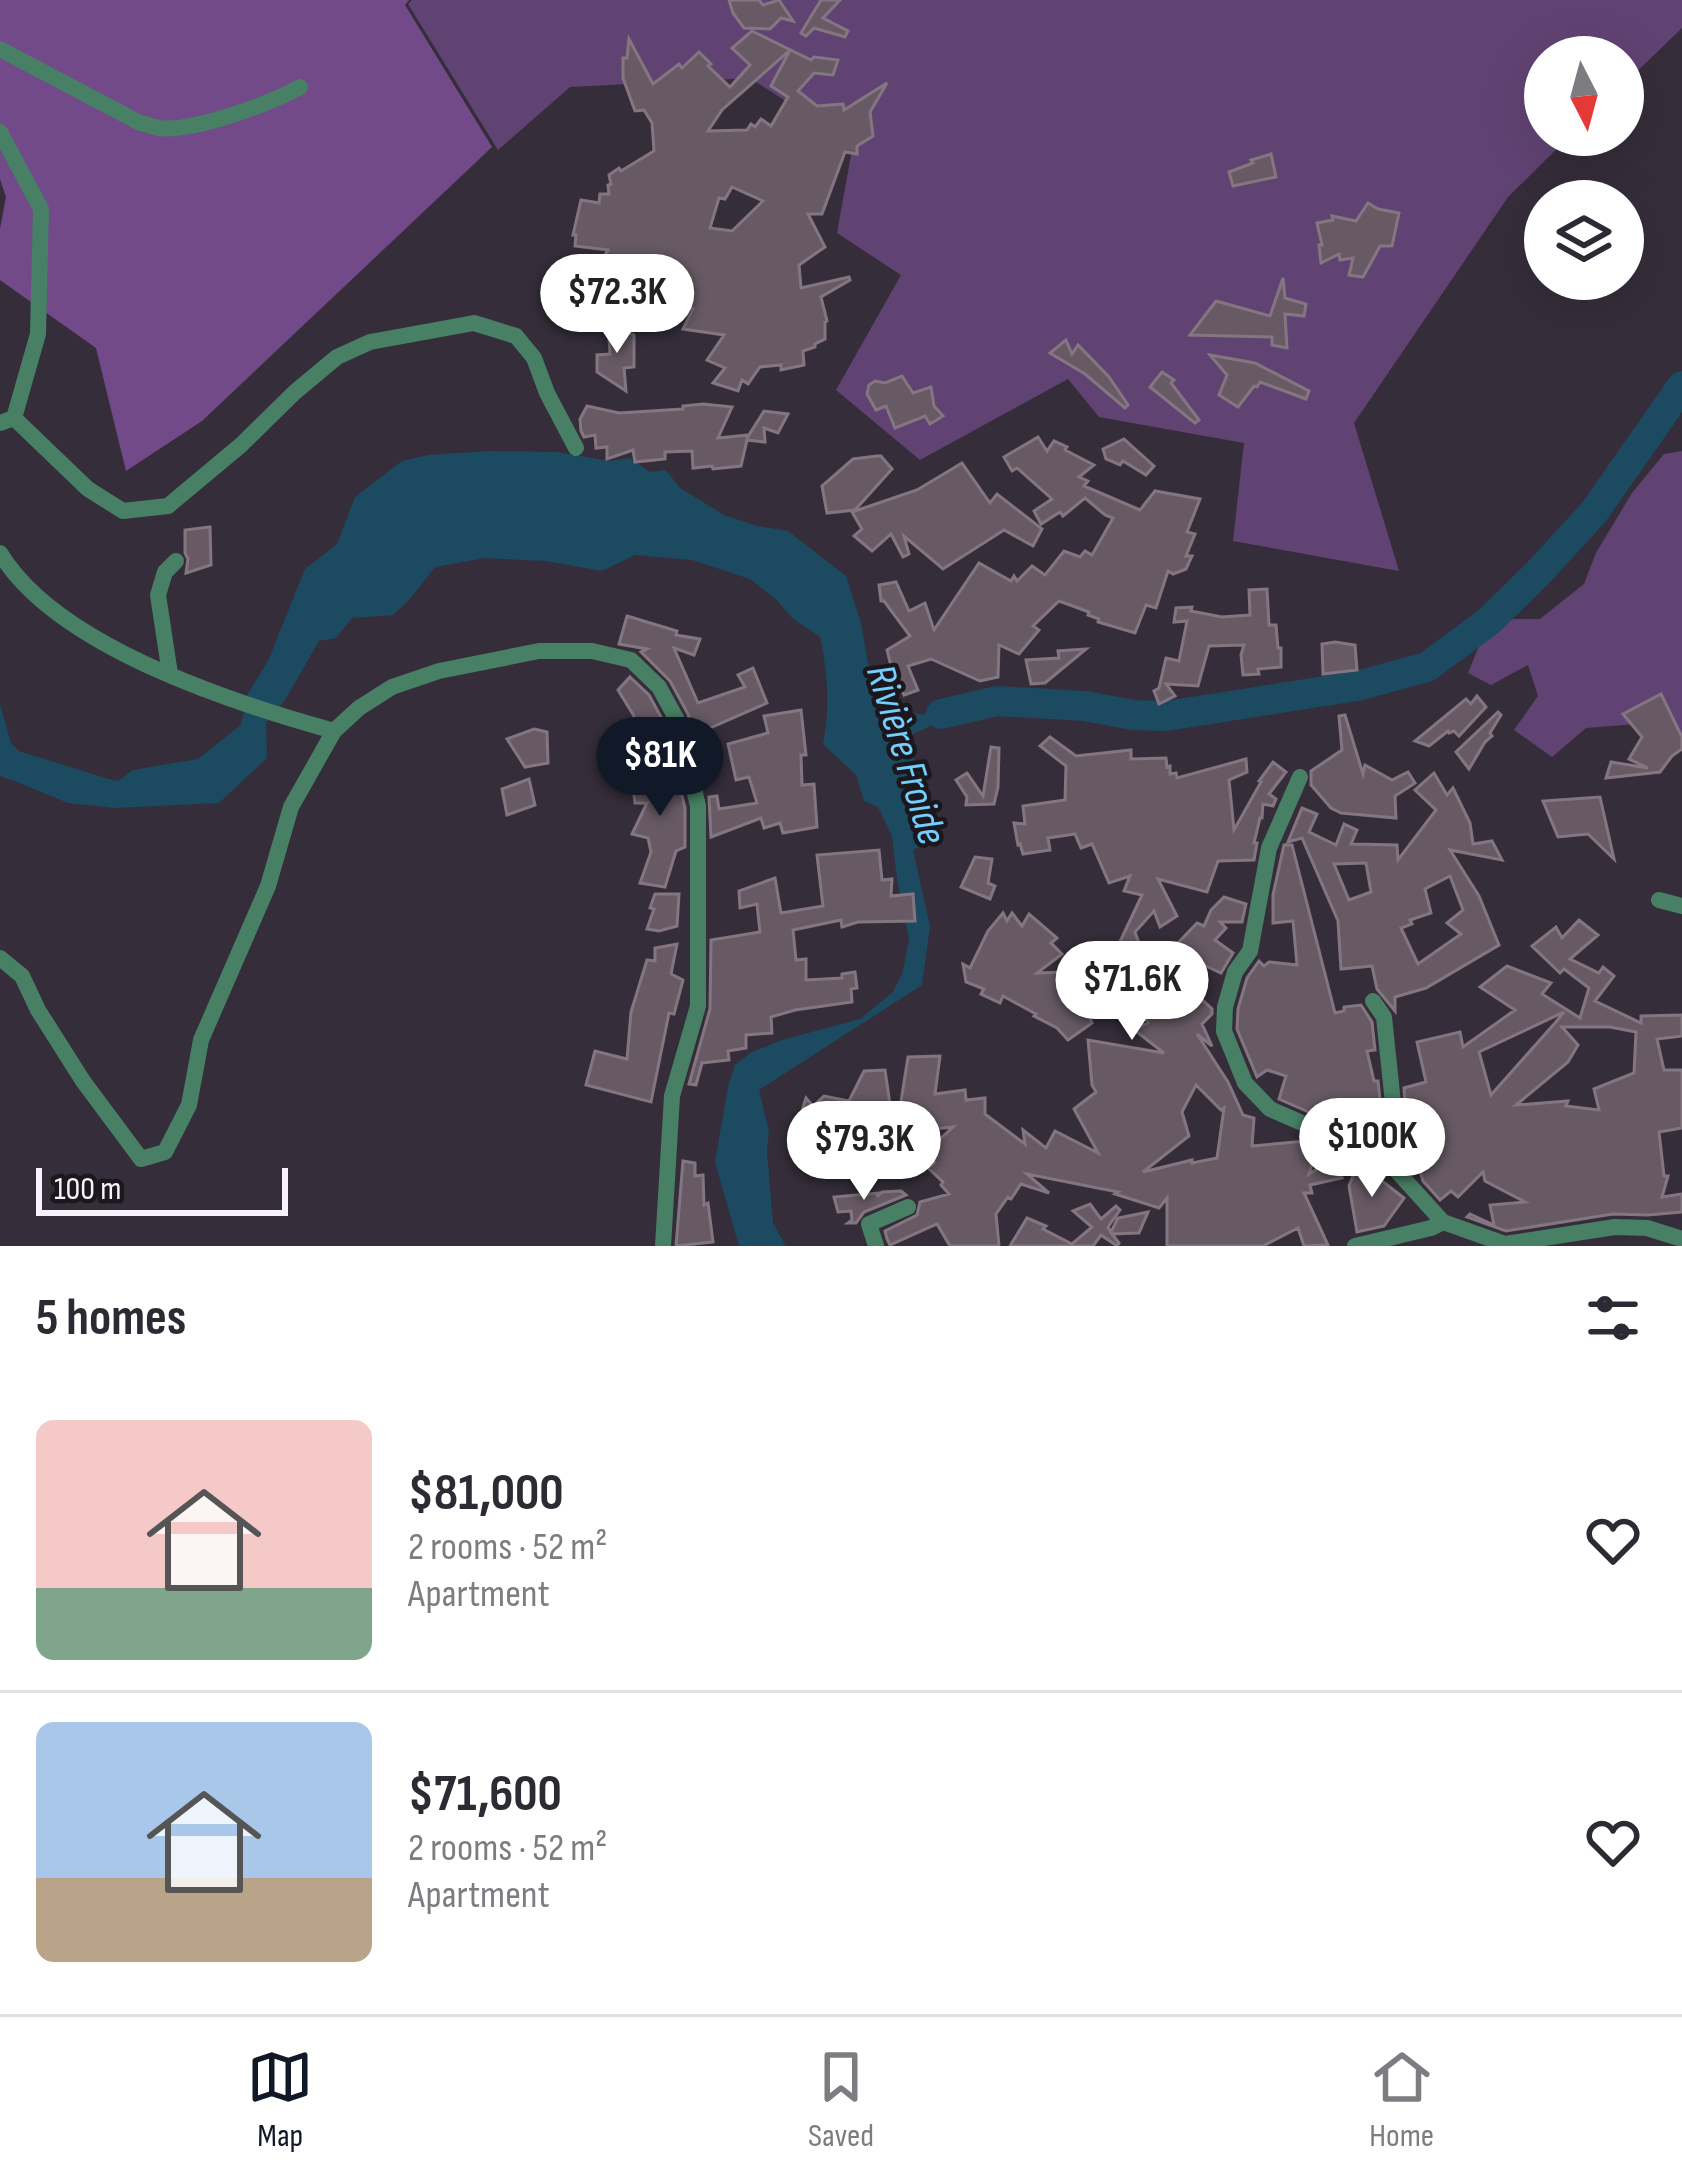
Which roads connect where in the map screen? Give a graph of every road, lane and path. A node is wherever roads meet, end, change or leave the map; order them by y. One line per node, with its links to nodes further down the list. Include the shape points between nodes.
1 (0, 49): 2 (street, via 161,129 273,102)
2 (300, 86)
3 (0, 132): 4 (street, via 41,209 38,334)
4 (7, 421): 5 (street, via 123,511 168,506 337,357 370,342 475,323 516,336 534,358)
5 (576, 448)
6 (0, 553): 8 (street, via 54,610)
7 (176, 561): 8 (street, via 158,595)
8 (170, 674): 9 (street, via 238,704)
9 (334, 731): 13 (street, via 291,807 268,886 201,1040 189,1105 165,1153 141,1159 83,1081 22,976); 19 (street, via 392,687 539,651 631,660 658,687 677,720 698,806 698,1006 672,1096)
10 (1300, 777): 15 (street, via 1268,848 1250,951 1235,971 1224,1031 1245,1083 1270,1109)
11 (1659, 900): 12 (street)
12 (1682, 905)
13 (0, 958)
14 (1373, 1001): 15 (street, via 1384,1017 1396,1132)
15 (1380, 1157): 17 (street)
16 (908, 1207): 20 (street, via 869,1224)
17 (1443, 1222): 18 (street, via 1505,1244 1615,1227); 21 (street)
18 (1682, 1239)
19 (663, 1246)
20 (877, 1246)
21 (1355, 1246)

